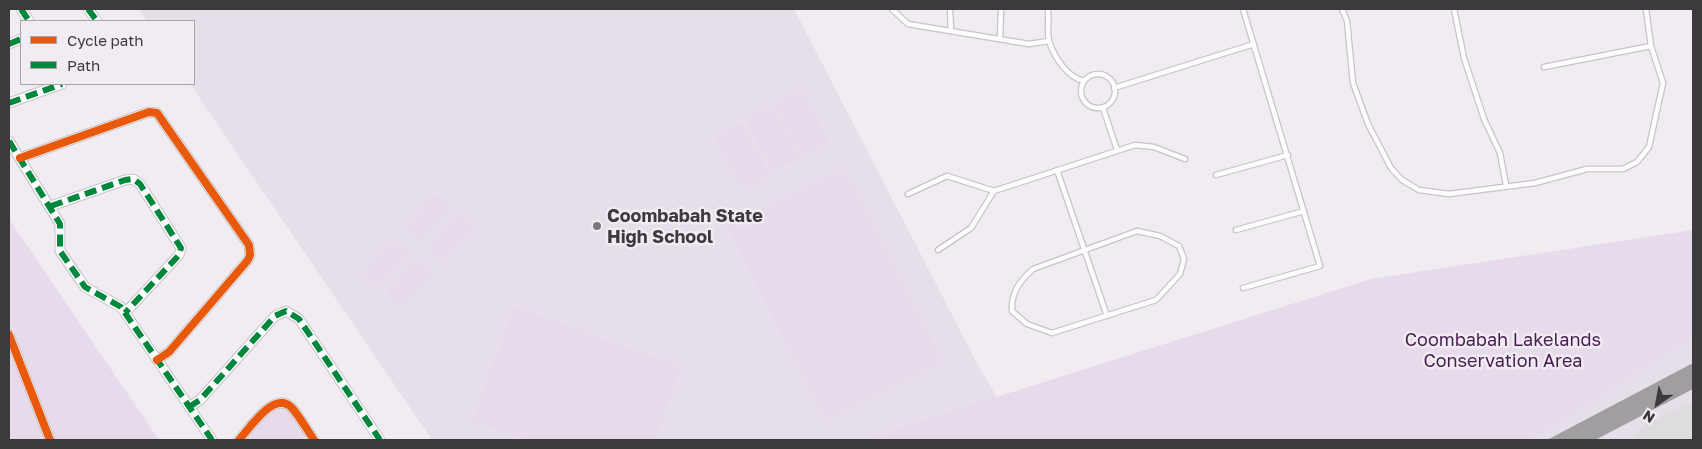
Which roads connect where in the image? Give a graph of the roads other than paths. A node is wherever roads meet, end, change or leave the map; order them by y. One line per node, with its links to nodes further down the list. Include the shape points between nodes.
1 (21, 9): 11 (street)
2 (88, 9): 12 (street)
3 (892, 9): 13 (lane, via 908,24)
4 (950, 9): 13 (lane)
5 (1001, 9): 14 (lane)
6 (1048, 9): 15 (lane)
7 (1243, 9): 16 (lane)
8 (1342, 9): 31 (lane, via 1347,21 1354,84 1368,124 1390,168 1419,190 1449,194)
9 (1454, 9): 31 (lane, via 1464,58 1484,119 1500,153)
10 (1646, 9): 17 (lane)
11 (29, 20)
12 (96, 20)
13 (951, 31): 14 (lane)
14 (1000, 39): 15 (lane, via 1029,44)
15 (1049, 41): 19 (lane, via 1074,79)
16 (1254, 44): 21 (lane); 26 (lane)
17 (1651, 46): 18 (lane); 31 (lane, via 1663,82 1649,148 1637,162 1623,169 1587,169 1535,183)
18 (1544, 67)
19 (1084, 81): 21 (lane, via 1100,75 1109,79); 23 (lane, via 1082,99 1092,107)
20 (59, 85): 22 (street)
21 (1114, 88): 23 (lane, via 1112,100)
22 (9, 102)
23 (1103, 108): 25 (lane)
24 (9, 141): 27 (street)
25 (1117, 150): 28 (lane, via 1135,145 1154,146); 29 (lane)
26 (1288, 156): 30 (lane); 35 (lane)
27 (20, 158): 34 (street); 43 (street, via 149,112 158,114 249,245 248,260 169,352)
28 (1185, 159)
29 (1057, 170): 32 (lane); 38 (lane)
30 (1216, 175)
31 (1506, 185)
32 (994, 192): 33 (lane, via 946,176); 37 (lane, via 971,228)
33 (908, 194)
34 (51, 206): 40 (street, via 60,224 60,251 85,287 113,300); 40 (street, via 125,180 133,179 140,184 181,248 179,255)
35 (1304, 211): 36 (lane); 39 (lane, via 1320,266)
36 (1236, 230)
37 (938, 250)
38 (1084, 250): 41 (lane); 41 (lane, via 1033,269 1011,298 1012,311 1027,324 1052,333); 41 (lane, via 1137,231 1160,236 1180,246 1184,259 1180,274 1156,300)
39 (1243, 288)
40 (125, 313): 43 (street)
41 (1107, 316)
42 (9, 335): 45 (street)
43 (157, 360): 44 (street)
44 (189, 407): 46 (street); 49 (street, via 200,400 275,316 286,310 299,319)
45 (50, 440)
46 (212, 440)
47 (239, 440): 48 (street, via 270,406 278,402 287,403 292,408)
48 (314, 440)
49 (380, 440)

